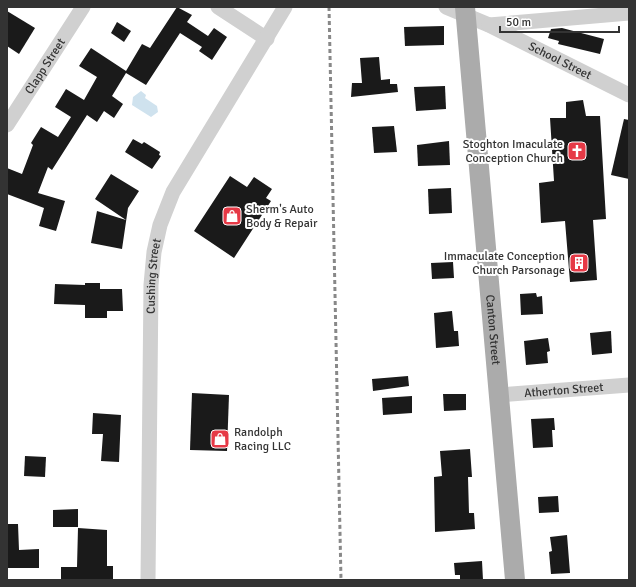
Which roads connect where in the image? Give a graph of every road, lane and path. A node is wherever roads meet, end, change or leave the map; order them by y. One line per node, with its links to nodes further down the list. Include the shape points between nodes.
1 (83, 7): 10 (street, Clapp Street)
2 (218, 7): 8 (street)
3 (285, 7): 8 (street, Cushing Street)
4 (446, 7): 5 (street, School Street)
5 (466, 12): 7 (street, School Street); 12 (main road, Canton Street)
6 (629, 13): 7 (street)
7 (489, 26): 9 (street, School Street)
8 (267, 39): 13 (street, Cushing Street, via 173,192 160,225 154,252 151,285)
9 (629, 95)
10 (7, 124)
11 (629, 385): 12 (street, Atherton Street)
12 (499, 395): 14 (main road, Canton Street)
13 (148, 580)
14 (515, 580)

